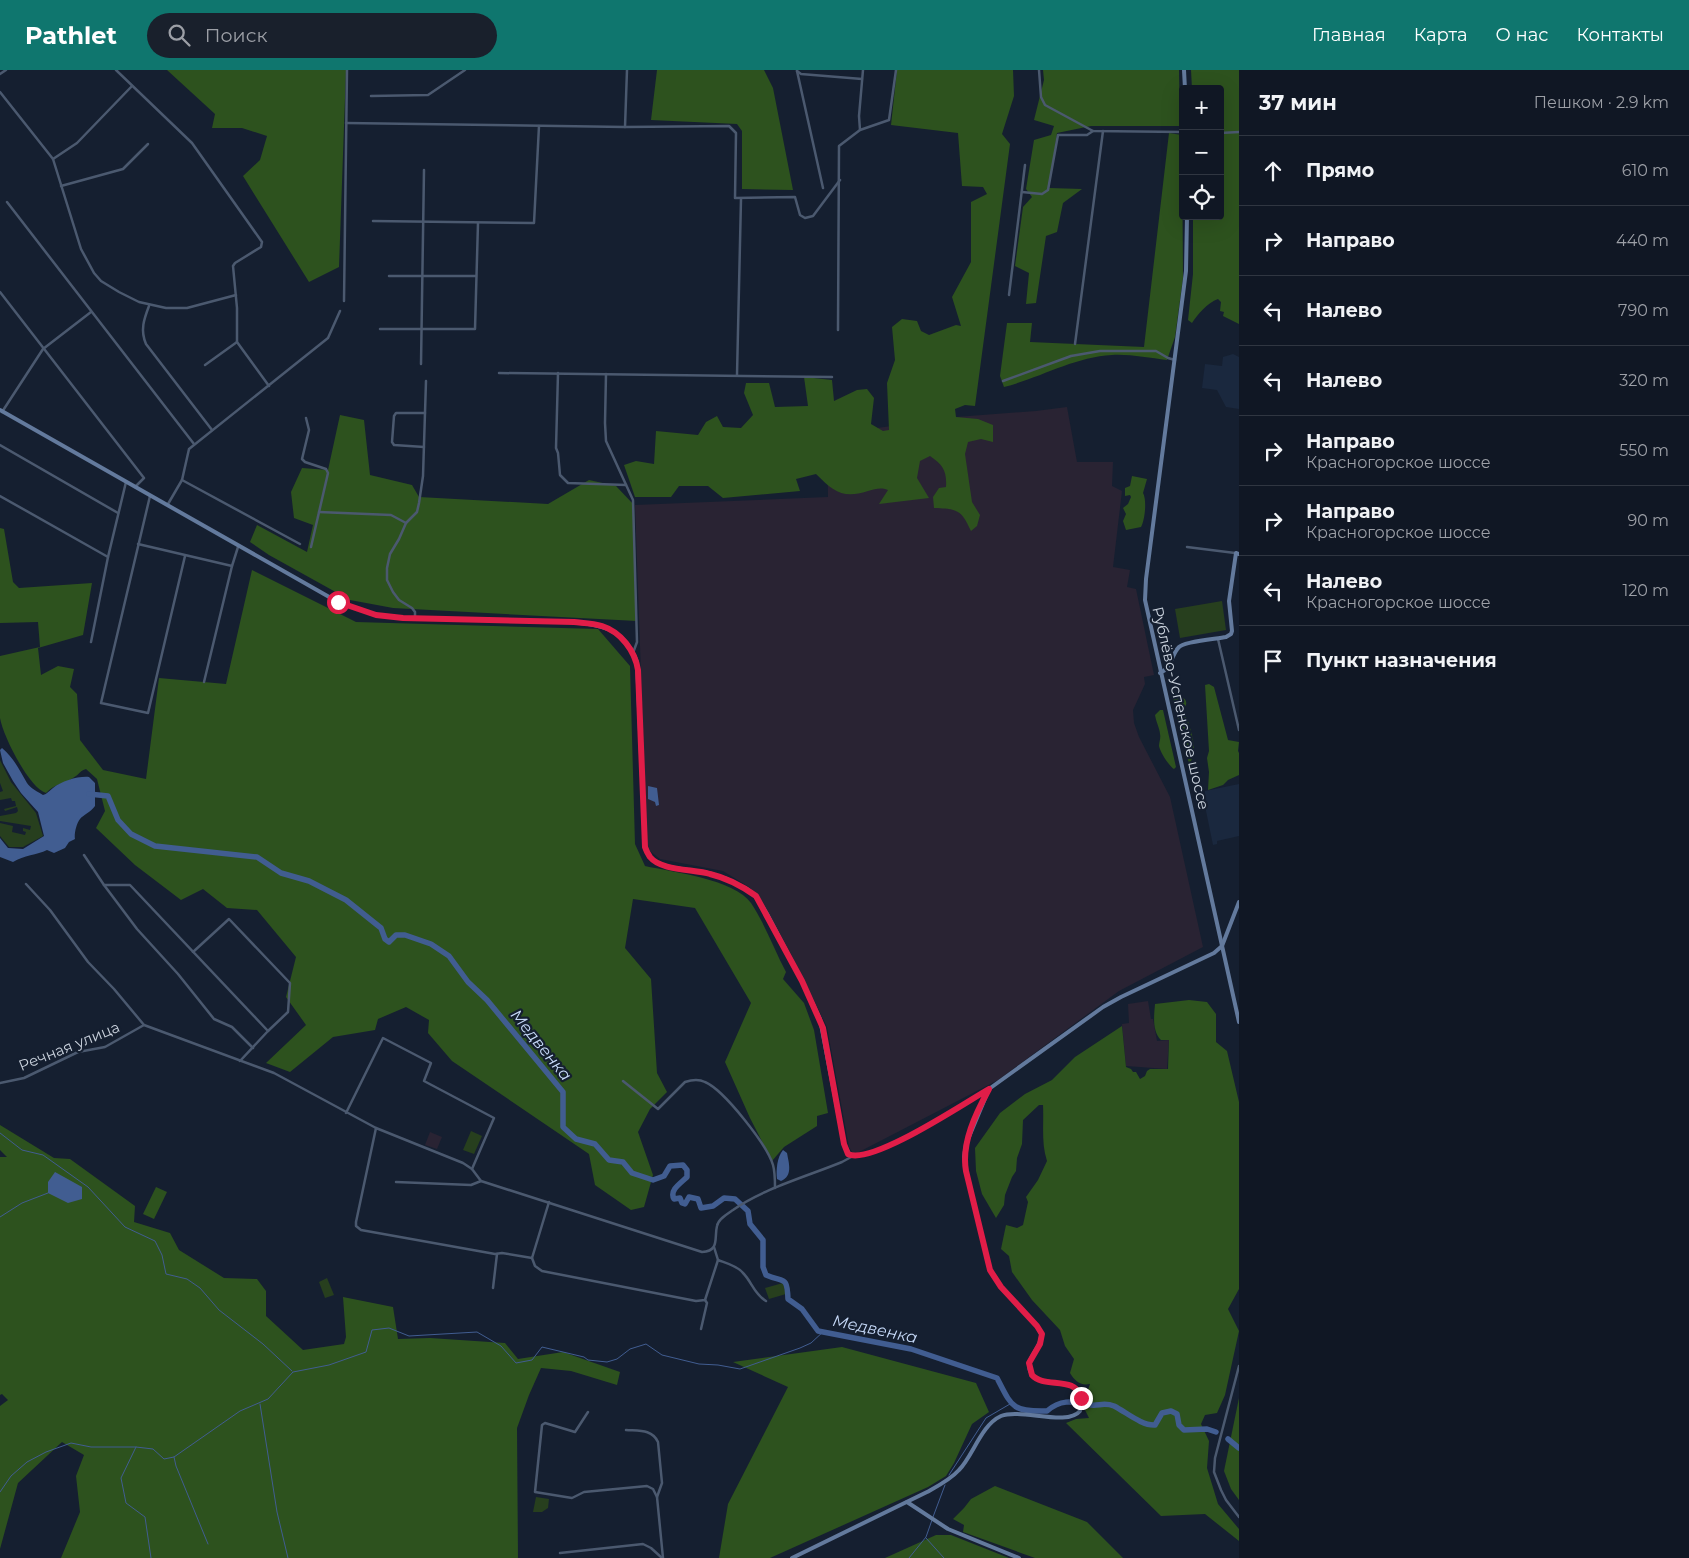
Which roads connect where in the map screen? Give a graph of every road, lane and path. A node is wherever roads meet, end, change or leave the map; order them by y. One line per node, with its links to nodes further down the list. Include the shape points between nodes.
1 (6, 70): 11 (street)
2 (116, 70): 14 (street)
3 (347, 70): 19 (street)
4 (465, 70): 16 (street, via 428,95)
5 (627, 70): 21 (street)
6 (797, 70): 12 (street, via 802,74); 34 (street)
7 (863, 70): 12 (street)
8 (896, 70): 22 (street, via 889,120)
9 (1039, 70): 23 (street, via 1045,105)
10 (1184, 70): 13 (main road)
11 (0, 74)
12 (862, 79): 22 (street)
13 (1184, 85)
14 (132, 86): 29 (street, via 77,143); 46 (street, via 192,143 262,242 261,247 235,263)
15 (0, 92): 17 (street)
16 (371, 96)
17 (5, 99): 18 (street); 29 (street)
18 (0, 102)
19 (346, 124): 20 (street); 48 (street)
20 (539, 126): 21 (street); 41 (street, via 534,223)
21 (624, 127): 36 (street, via 729,126 736,132 735,198)
22 (860, 130): 32 (street, via 839,146)
23 (1093, 131): 24 (street); 35 (street, via 1087,135 1058,135 1048,190 1042,194)
24 (1103, 131): 25 (street); 56 (street)
25 (1179, 132)
26 (1239, 132): 27 (street)
27 (1224, 133)
28 (148, 144): 33 (street, via 124,169)
29 (53, 159): 33 (street)
30 (1026, 165): 35 (street)
31 (424, 170): 40 (street)
32 (840, 180): 36 (street, via 813,216 805,218 800,215 795,197); 54 (street)
33 (61, 186): 49 (street, via 76,236 94,273 119,292)
34 (823, 188)
35 (1022, 192): 47 (street)
36 (741, 198): 64 (street)
37 (7, 202): 51 (street)
38 (1187, 220): 58 (main road, Рублёво-Успенское шоссе, via 1186,271)
39 (373, 221): 40 (street)
40 (423, 222): 41 (street); 43 (street)
41 (478, 223): 44 (street)
42 (389, 276): 43 (street)
43 (422, 276): 44 (street); 53 (street)
44 (476, 276): 53 (street, via 475,329)
45 (0, 292): 57 (street)
46 (236, 295): 49 (street, via 187,308); 55 (street)
47 (1009, 295)
48 (344, 301)
49 (149, 305): 72 (street, via 142,324 146,344)
50 (340, 311): 68 (street, via 328,338)
51 (91, 312): 57 (street); 73 (street)
52 (380, 329): 53 (street)
53 (422, 329): 59 (street)
54 (838, 330)
55 (236, 342): 60 (street); 68 (street)
56 (1075, 344)
57 (43, 349): 69 (street); 79 (street, via 144,478)
58 (1175, 360): 67 (street, via 1156,351 1100,351 1071,356); 99 (main road, Рублёво-Успенское шоссе, via 1145,590)
59 (421, 364)
60 (205, 365)
61 (499, 373): 62 (street)
62 (558, 373): 63 (street); 78 (street, via 556,448 560,475 568,483)
63 (606, 373): 64 (street); 78 (street, via 606,441)
64 (738, 374): 65 (street)
65 (832, 377)
66 (426, 381): 70 (street)
67 (1003, 382)
68 (269, 386): 72 (street)
69 (1, 411): 77 (main road)
70 (425, 413): 75 (street); 75 (street, via 396,413 392,442 394,445)
71 (306, 418): 83 (street, via 308,430 302,459 328,472)
72 (212, 430): 73 (street)
73 (194, 444): 76 (street, via 189,449)
74 (0, 445): 84 (street)
75 (424, 447): 85 (street, via 417,512)
76 (182, 480): 82 (street); 87 (street)
77 (126, 482): 79 (main road); 84 (street)
78 (626, 485): 98 (street, via 633,500 637,642)
79 (135, 487): 81 (main road)
80 (0, 496): 93 (street)
81 (150, 496): 82 (main road); 86 (street)
82 (167, 506): 88 (main road)
83 (319, 512): 85 (street, via 391,515); 89 (street)
84 (118, 513): 93 (street)
85 (406, 523): 95 (street, via 390,554 387,580 399,600 415,612)
86 (138, 544): 92 (street); 92 (street, via 101,704 148,713)
87 (300, 544)
88 (238, 547): 94 (street); 95 (main road, via 338,602 376,615)
89 (311, 547)
90 (1187, 547): 91 (street)
91 (1237, 554): 96 (main road, via 1229,601 1232,630 1229,636)
92 (185, 556): 94 (street)
93 (108, 557): 97 (street)
94 (232, 566): 100 (street)
95 (415, 619): 98 (main road, via 574,622 601,626 620,637)
96 (1218, 639): 99 (main road, via 1178,647 1168,668); 101 (street)
97 (91, 642)
98 (633, 654): 118 (main road, via 638,670 645,847 656,862 727,879 756,896 820,1019 846,1150)
99 (1160, 672): 106 (main road, Рублёво-Успенское шоссе)
100 (204, 682)
101 (1239, 730)
102 (84, 855): 104 (street)
103 (26, 884): 109 (street, via 50,910 88,962)
104 (104, 885): 107 (street, via 130,885); 111 (street, via 214,1019 232,1027)
105 (1239, 902): 106 (main road)
106 (1222, 946): 108 (main road, Рублёво-Успенское шоссе); 115 (main road, via 1103,1007)
107 (193, 952): 110 (street); 110 (street, via 229,919 290,983 288,1012)
108 (1239, 1022)
109 (144, 1025): 112 (street); 114 (street, Речная улица, via 105,1047 78,1052 24,1078)
110 (268, 1031): 111 (street)
111 (253, 1048): 112 (street)
112 (240, 1061): 116 (street, via 274,1073)
113 (623, 1081): 122 (street, via 658,1109 685,1082 703,1081 710,1085 751,1128 764,1148 773,1165)
114 (0, 1083)
115 (989, 1089): 118 (main road, via 909,1137); 136 (main road, via 966,1144 964,1157 987,1263 994,1279 1042,1334 1029,1363 1032,1375 1039,1381 1068,1385 1077,1390 1081,1408 1078,1414 1067,1417 1000,1416 988,1427 960,1470 937,1487)
116 (346, 1113): 117 (street); 119 (street, via 383,1038 431,1063 424,1081 494,1118)
117 (376, 1128): 119 (street); 125 (street, via 356,1226 361,1230)
118 (852, 1156): 122 (street)
119 (472, 1169): 120 (street)
120 (481, 1181): 121 (street, via 471,1185); 123 (street)
121 (396, 1182)
122 (775, 1188): 124 (street, via 747,1201 721,1219)
123 (549, 1202): 124 (street, via 702,1252 708,1252); 126 (street)
124 (714, 1246): 127 (street)
125 (497, 1254): 126 (street); 128 (street)
126 (532, 1258): 129 (street, via 542,1271 696,1301)
127 (718, 1260): 129 (street); 130 (street, via 744,1273 750,1285)
128 (493, 1288)
129 (706, 1300): 131 (street)
130 (766, 1301)
131 (701, 1329)
132 (1239, 1366): 137 (street, via 1214,1472 1226,1500)
133 (588, 1412): 135 (street, via 575,1432 545,1423 542,1425 534,1492 572,1498 584,1492 647,1486 653,1489)
134 (626, 1430): 135 (street, via 656,1436 662,1484)
135 (657, 1498): 139 (street)
136 (907, 1502): 140 (main road); 141 (main road, via 948,1529)
137 (1239, 1517)
138 (560, 1552): 139 (street, via 643,1544)
139 (663, 1558)
140 (792, 1558)
141 (1019, 1558)

